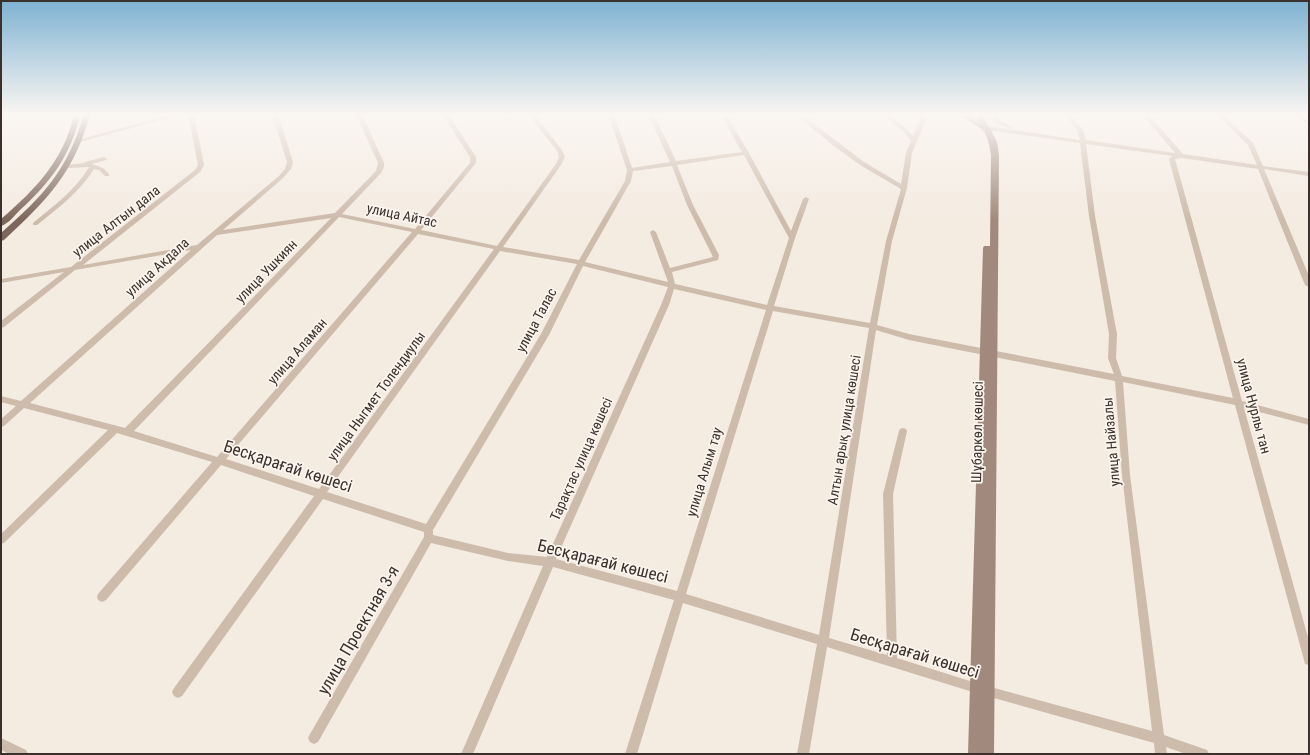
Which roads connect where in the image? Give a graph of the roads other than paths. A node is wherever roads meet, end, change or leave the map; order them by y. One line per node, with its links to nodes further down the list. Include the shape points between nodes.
1 (65, 149): 31 (main road, via 38,189)
2 (76, 149): 23 (main road)
3 (197, 149): 41 (street, улица Алтын дала, via 200,165 198,171)
4 (286, 149): 35 (street, улица Акдала, via 290,162 288,169)
5 (375, 149): 30 (street, улица Ушкиян, via 381,167)
6 (468, 149): 33 (street, улица Аламан, via 473,157 473,163)
7 (559, 149): 39 (street, улица Ныгмет Толендиулы, via 562,157 559,164)
8 (623, 149): 25 (street)
9 (667, 149): 22 (street)
10 (744, 149): 18 (street)
11 (840, 149): 28 (street, via 881,177)
12 (910, 149): 28 (street, Алтын арық улица көшесі)
13 (994, 149): 49 (street, Шұбаркөл көшесі)
14 (1084, 149): 50 (street, улица Найзалы, via 1092,216 1113,334 1112,358)
15 (1137, 149): 19 (street)
16 (1176, 149): 19 (street)
17 (1253, 149): 24 (street)
18 (746, 153): 22 (street); 37 (street)
19 (1182, 156): 24 (street); 52 (street, улица Нурлы тан, via 1172,159)
20 (104, 159): 21 (street)
21 (87, 164): 23 (street); 27 (street, via 102,169); 32 (street, via 92,167 90,172 77,188)
22 (674, 164): 25 (street); 42 (street, via 690,205 716,258)
23 (69, 166): 36 (main road, via 32,210)
24 (1262, 168): 26 (street); 44 (street)
25 (630, 170): 40 (street, улица Талас, via 628,181)
26 (1309, 174)
27 (107, 175)
28 (904, 188): 48 (street, Алтын арық улица көшесі, via 889,241)
29 (806, 199): 37 (street, улица Алым тау)
30 (338, 215): 33 (street, улица Айтас); 35 (street, улица Айтас); 58 (street, улица Ушкиян)
31 (1, 223)
32 (35, 224)
33 (417, 231): 39 (street, улица Айтас); 59 (street, улица Аламан)
34 (653, 232): 42 (street)
35 (217, 233): 38 (street, улица Акдала)
36 (1, 238)
37 (792, 238): 46 (street, улица Алым тау)
38 (199, 247): 41 (street); 53 (street, улица Акдала)
39 (498, 248): 40 (street, улица Айтас); 60 (street, улица Ныгмет Толендиулы)
40 (581, 264): 45 (street, улица Айтас); 61 (street, улица Талас, via 545,334)
41 (75, 268): 43 (street); 47 (street, улица Алтын дала)
42 (668, 271): 45 (street)
43 (1, 281)
44 (1309, 285)
45 (672, 286): 46 (street, улица Айтас); 63 (street, Тарақтас улица көшесі)
46 (770, 308): 48 (street, улица Айтас); 65 (street, улица Алым тау)
47 (1, 325)
48 (874, 326): 49 (street, улица Айтас, via 896,334); 66 (street, Алтын арық улица көшесі)
49 (988, 351): 50 (street, улица Айтас); 69 (street, Шұбаркөл көшесі); 71 (street, Шұбаркөл көшесі)
50 (1119, 378): 52 (street, улица Айтас); 73 (street, улица Найзалы, via 1126,475)
51 (1, 399): 53 (street, Бесқарағай көшесі)
52 (1240, 404): 54 (street, улица Айтас); 67 (street, улица Нурлы тан)
53 (24, 405): 55 (street, улица Акдала); 56 (street, Бесқарағай көшесі)
54 (1309, 422)
55 (1, 424)
56 (115, 429): 58 (street, Бесқарағай көшесі); 62 (street)
57 (904, 431): 68 (street, via 888,494)
58 (126, 432): 59 (street, Бесқарағай көшесі)
59 (220, 461): 60 (street, Бесқарағай көшесі); 64 (street, улица Аламан)
60 (321, 494): 61 (street, Бесқарағай көшесі); 70 (street, улица Ныгмет Толендиулы)
61 (429, 533): 63 (street, Бесқарағай көшесі, via 508,557); 72 (street, улица Проектная 3-я)
62 (1, 540)
63 (550, 562): 65 (street, Бесқарағай көшесі); 76 (street, Тарақтас улица көшесі)
64 (102, 597)
65 (680, 597): 66 (street, Бесқарағай көшесі); 77 (street, улица Алым тау)
66 (823, 641): 68 (street, Бесқарағай көшесі); 78 (street, Алтын арық улица көшесі)
67 (1309, 660)
68 (892, 661): 69 (street, Бесқарағай көшесі)
69 (976, 688): 71 (street, Бесқарағай көшесі); 79 (street, Шұбаркөл көшесі)
70 (178, 692)
71 (988, 692): 73 (street, Бесқарағай көшесі); 80 (street, Шұбаркөл көшесі)
72 (314, 738)
73 (1159, 739): 81 (street, улица Найзалы); 82 (street, Бесқарағай көшесі)
74 (1, 744): 75 (street)
75 (22, 754)
76 (468, 754)
77 (631, 754)
78 (803, 754)
79 (975, 754)
80 (987, 754)
81 (1161, 754)
82 (1203, 754)

